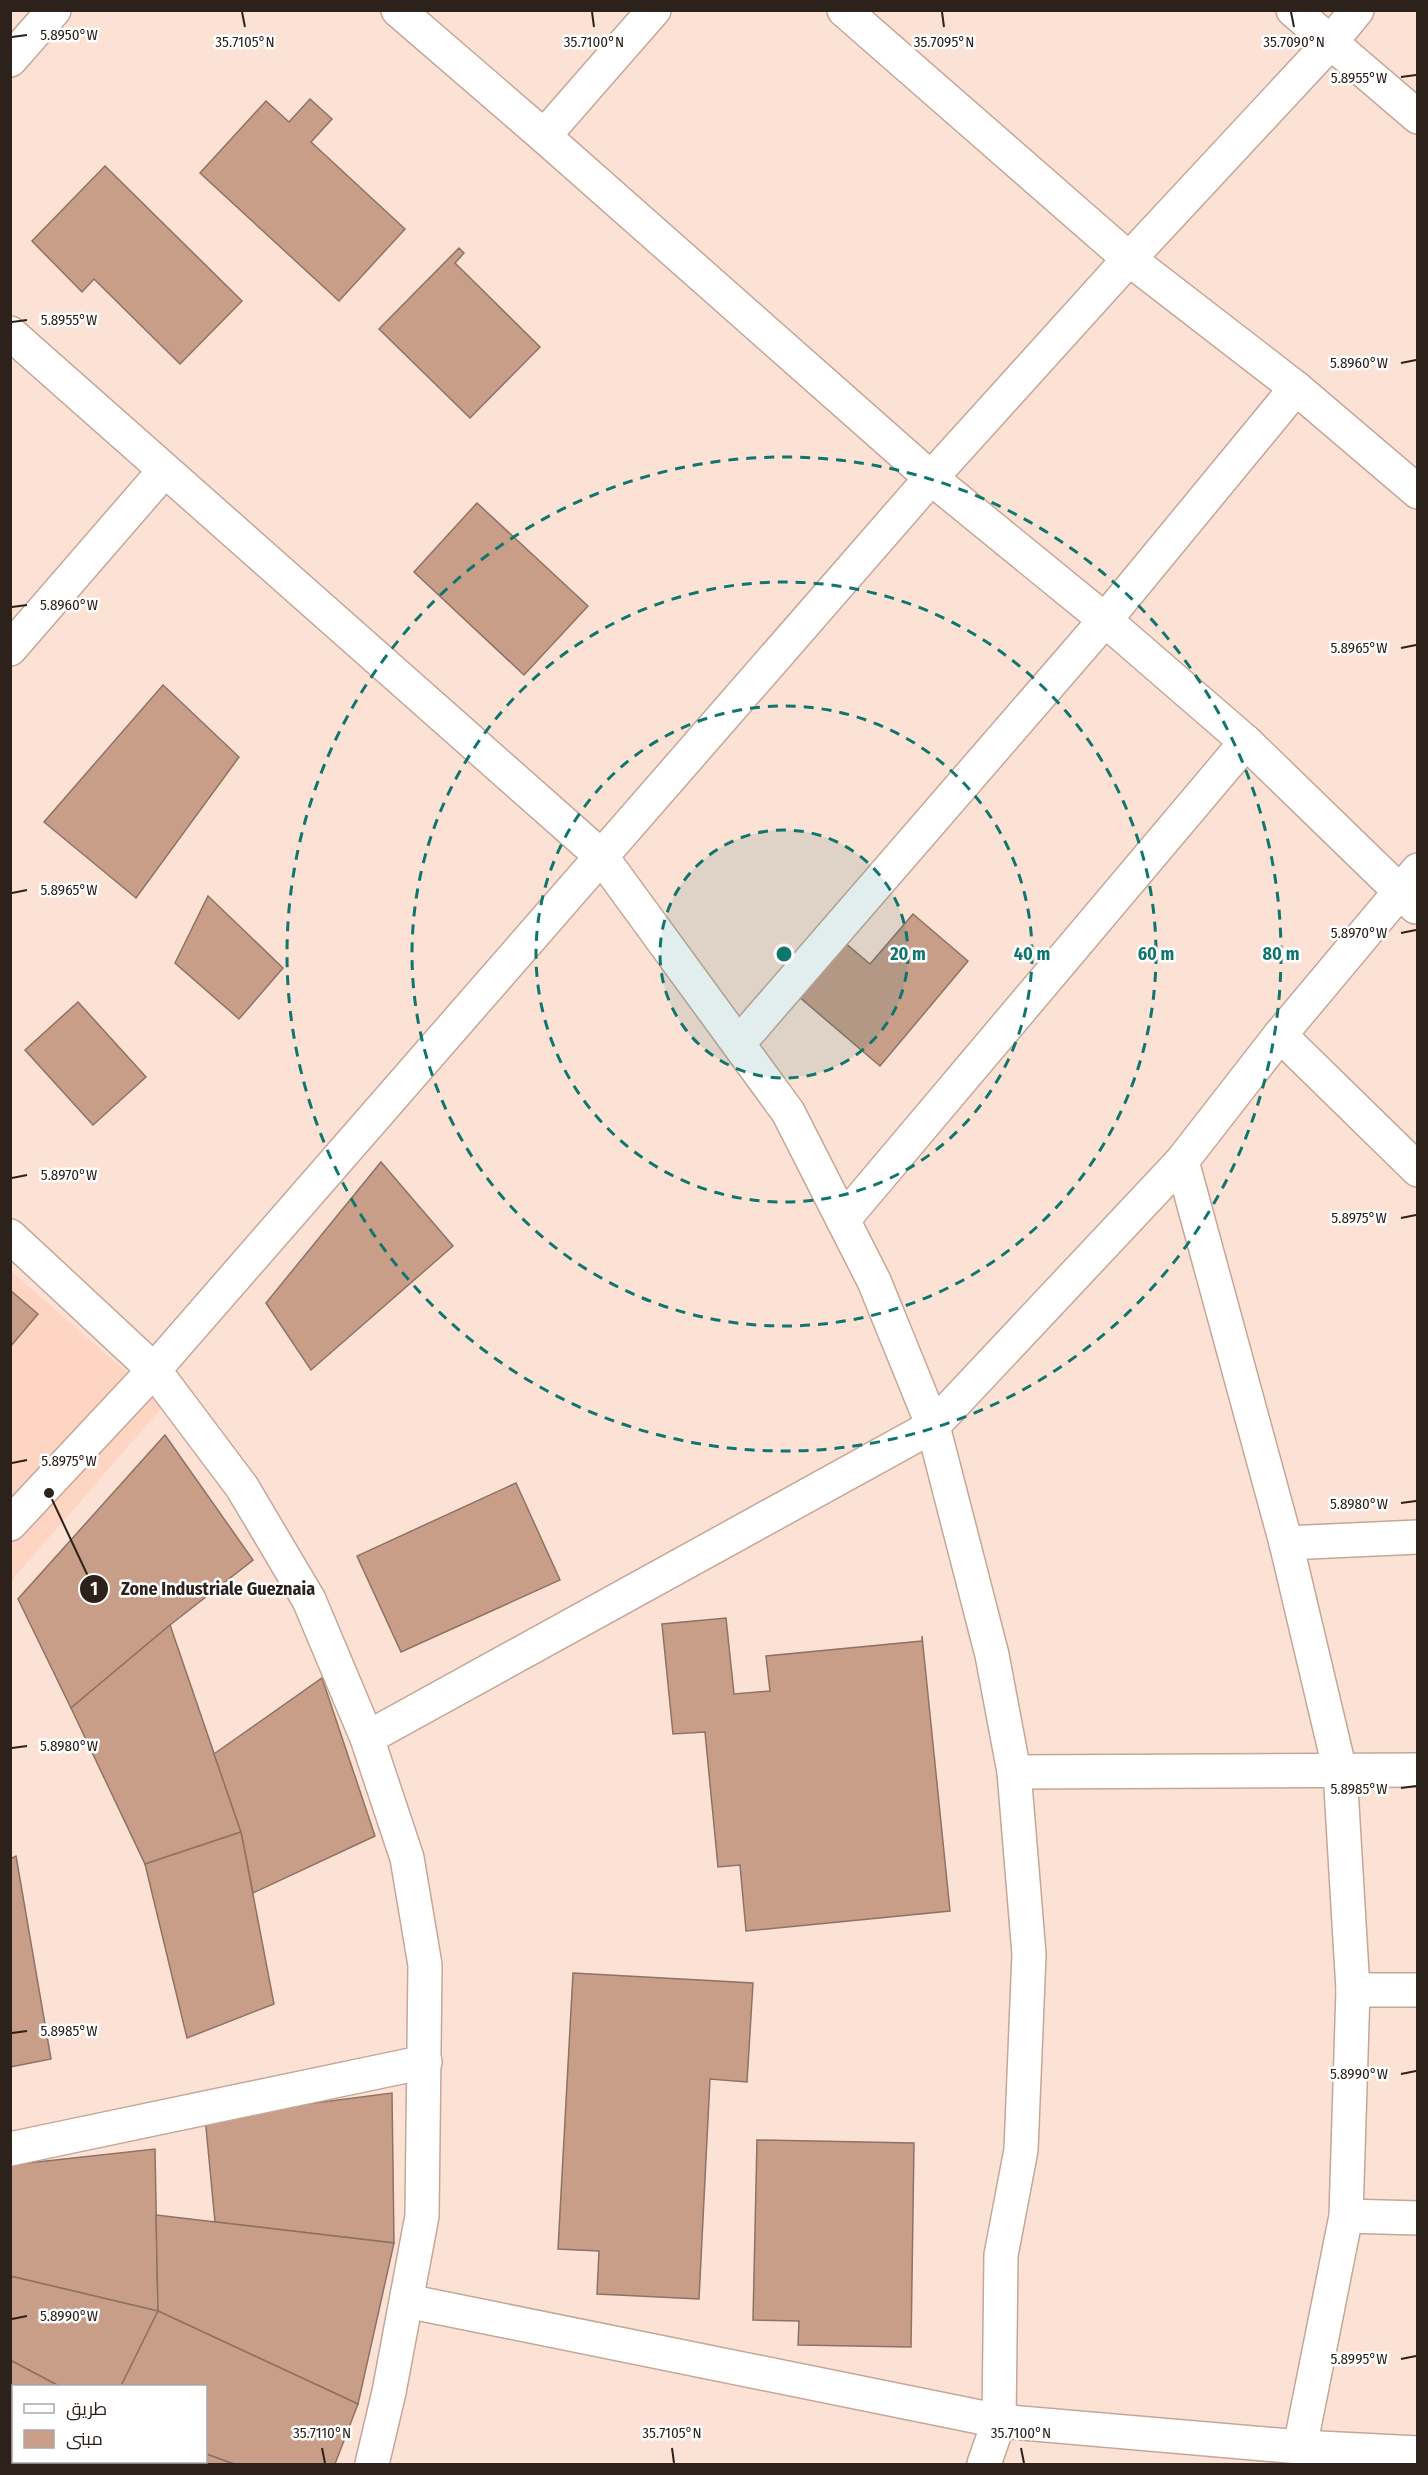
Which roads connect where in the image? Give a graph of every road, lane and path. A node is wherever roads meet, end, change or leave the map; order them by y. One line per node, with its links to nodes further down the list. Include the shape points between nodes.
1 (54, 10): 8 (street)
2 (398, 10): 10 (street)
3 (654, 10): 10 (street)
4 (844, 10): 11 (street)
5 (1293, 10): 7 (street)
6 (1358, 10): 7 (street)
7 (1330, 43): 9 (street); 11 (street)
8 (10, 60)
9 (1418, 117)
10 (544, 136): 15 (street)
11 (1129, 259): 13 (street); 15 (street)
12 (10, 333): 14 (street)
13 (1296, 388): 16 (street); 17 (street)
14 (164, 471): 18 (street); 20 (street)
15 (931, 478): 17 (street); 20 (street)
16 (1418, 492)
17 (1105, 620): 19 (street); 23 (street)
18 (10, 650)
19 (1246, 742): 21 (street); 26 (street)
20 (601, 856): 23 (street); 28 (street)
21 (1412, 890): 22 (street)
22 (1280, 1035): 24 (street); 25 (street)
23 (739, 1043): 26 (street, via 788,1112)
24 (1182, 1161): 29 (street); 32 (street)
25 (1418, 1170)
26 (843, 1220): 29 (street, via 874,1281)
27 (10, 1236): 28 (street)
28 (154, 1370): 30 (street); 33 (street, via 242,1487 309,1600)
29 (933, 1426): 33 (street); 36 (street, via 992,1655)
30 (10, 1524)
31 (1418, 1537): 32 (street)
32 (1286, 1544): 35 (street)
33 (367, 1738): 39 (street, via 408,1858 425,1965)
34 (1418, 1770): 35 (street)
35 (1340, 1771): 36 (street); 37 (street)
36 (1014, 1772): 44 (street, via 1029,1954 1021,2150 1001,2255)
37 (1353, 1990): 38 (street); 41 (street)
38 (1418, 1990)
39 (425, 2062): 40 (street); 43 (street, via 422,2216)
40 (10, 2149)
41 (1346, 2216): 42 (street); 45 (street)
42 (1418, 2218)
43 (407, 2301): 44 (street); 47 (street)
44 (999, 2421): 45 (street); 48 (street)
45 (1300, 2447): 46 (street)
46 (1418, 2453)
47 (372, 2464)
48 (984, 2464)

